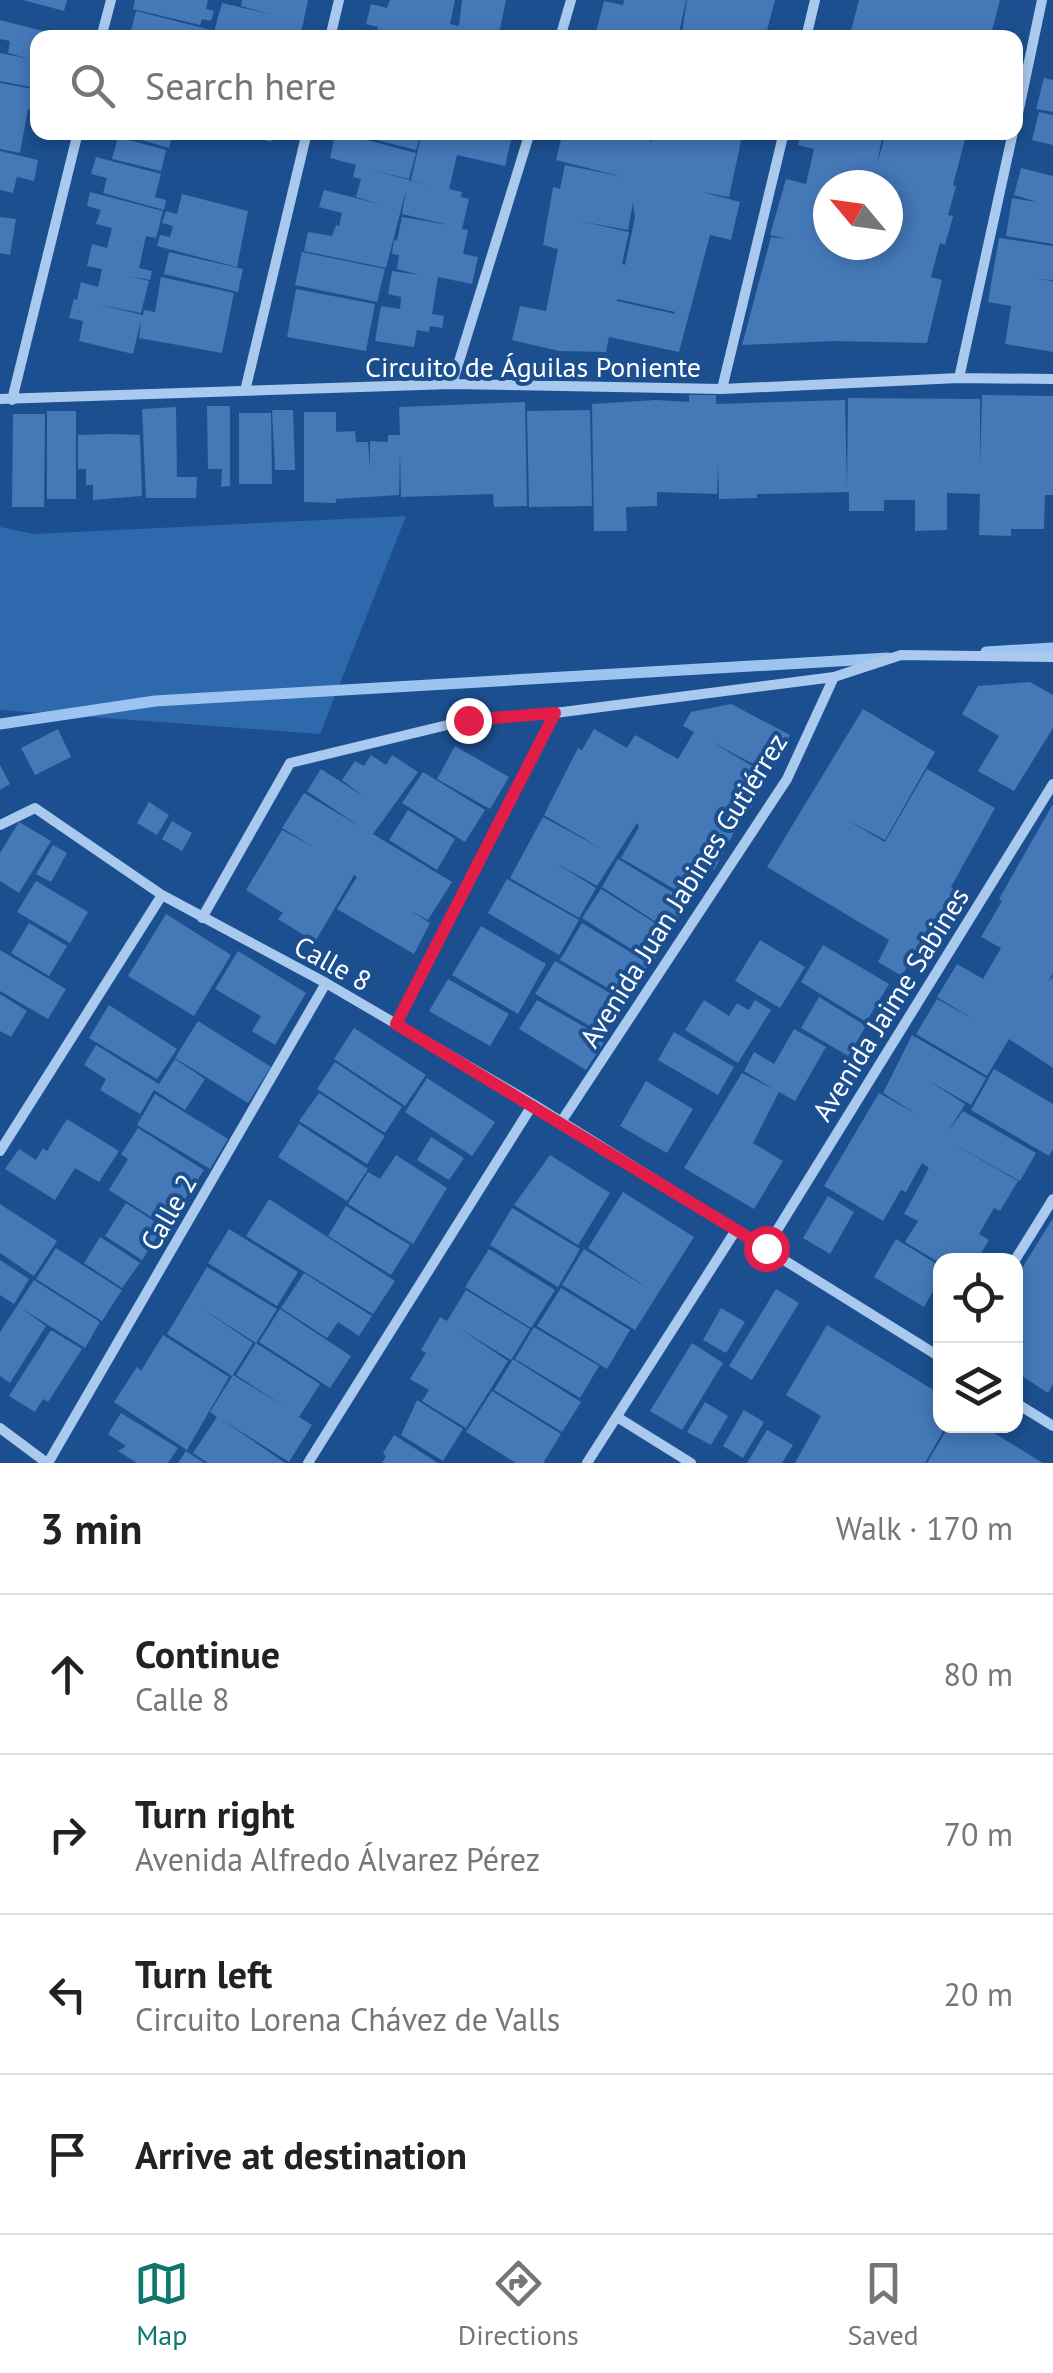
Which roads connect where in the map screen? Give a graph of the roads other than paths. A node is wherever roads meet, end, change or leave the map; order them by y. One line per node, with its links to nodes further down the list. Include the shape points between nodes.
1 (110, 0): 6 (street)
2 (339, 0): 7 (street)
3 (571, 0): 8 (street)
4 (815, 0): 9 (street)
5 (1042, 0): 10 (street)
6 (103, 30)
7 (332, 30)
8 (562, 30)
9 (808, 30)
10 (1023, 90)
11 (76, 140): 21 (street)
12 (305, 140): 20 (street)
13 (528, 140): 18 (street)
14 (782, 140): 19 (street)
15 (1011, 140): 16 (street)
16 (960, 378): 17 (street, Circuito de Águilas Poniente); 19 (street, Circuito de Águilas Poniente)
17 (1053, 379)
18 (452, 384): 19 (street, Circuito de Águilas Poniente); 20 (street, Circuito de Águilas Poniente)
19 (722, 390)
20 (244, 391): 21 (street, Circuito de Águilas Poniente)
21 (6, 399)
22 (1053, 658): 23 (street, via 901,655)
23 (834, 677): 24 (street); 32 (street, Avenida Juan Jabines Gutiérrez, via 787,778)
24 (555, 713): 28 (street, via 468,720 290,763); 30 (street)
25 (1053, 784): 36 (street, Avenida Jaime Sabines)
26 (0, 825): 27 (street, Calle 8, via 35,808)
27 (162, 895): 28 (street, Calle 8); 33 (street)
28 (202, 918): 29 (street, Calle 8)
29 (326, 984): 30 (street, Calle 8); 43 (street, Calle 2)
30 (396, 1024): 31 (street, Calle 8)
31 (533, 1104): 32 (street, Calle 8); 44 (street)
32 (561, 1122): 35 (street, Calle 8)
33 (0, 1151)
34 (1053, 1199): 37 (street)
35 (736, 1230): 36 (street, Calle 8); 40 (street)
36 (766, 1248): 38 (street, Calle 8)
37 (1019, 1253)
38 (933, 1353)
39 (1023, 1407): 41 (street)
40 (617, 1416): 45 (street); 46 (street)
41 (1053, 1426)
42 (0, 1428): 43 (street)
43 (48, 1463)
44 (308, 1463)
45 (587, 1463)
46 (692, 1463)

